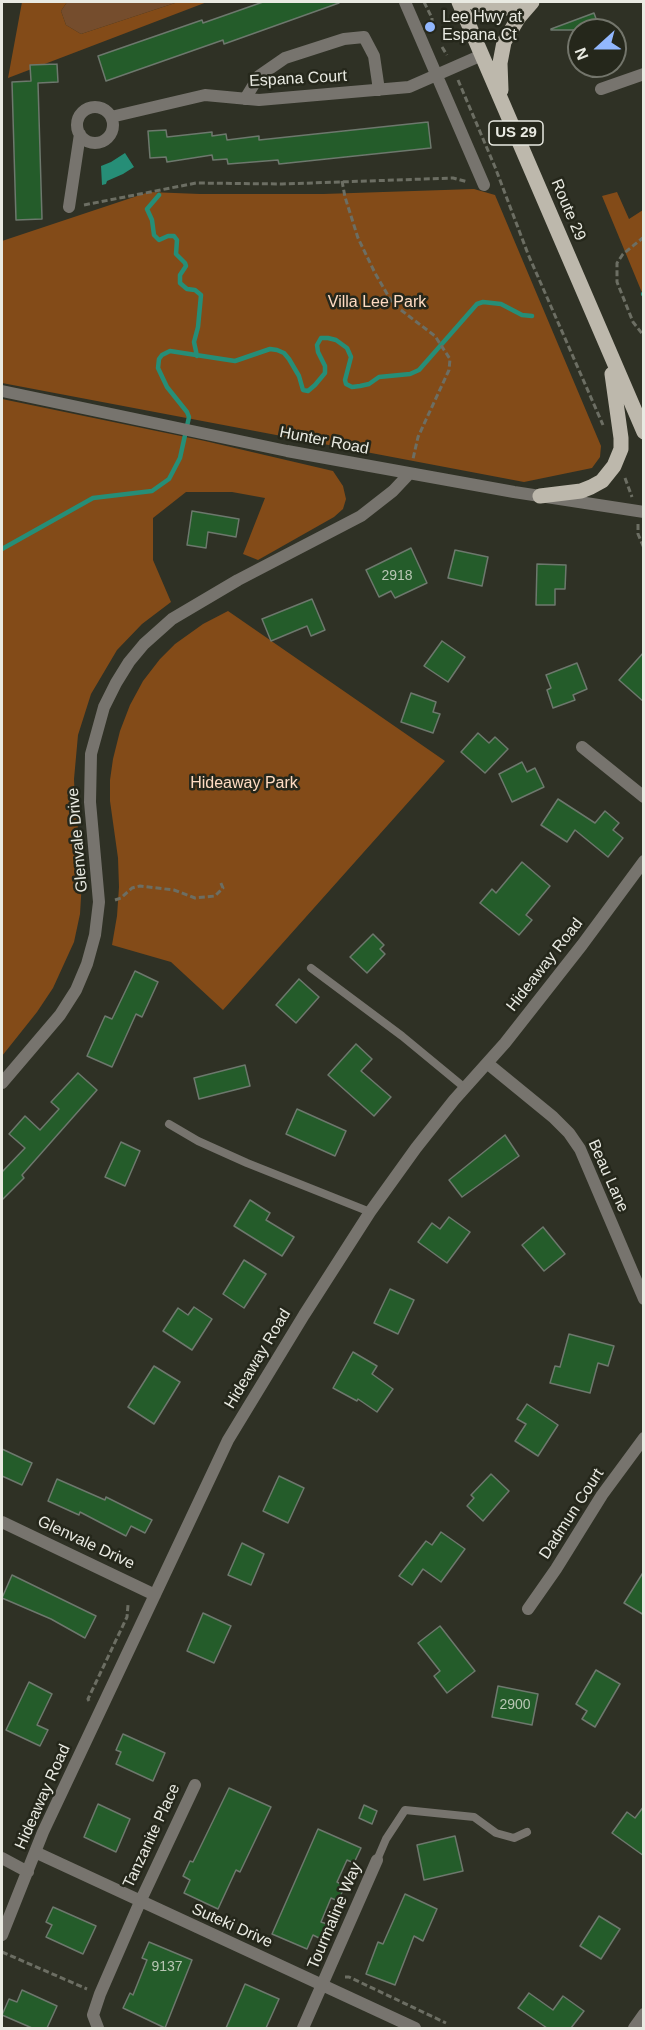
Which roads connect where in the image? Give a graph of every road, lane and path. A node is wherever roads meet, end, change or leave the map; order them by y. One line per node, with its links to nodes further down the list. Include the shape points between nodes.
1 (405, 2): 10 (street)
2 (424, 2): 7 (path)
3 (459, 2): 8 (main road, Route 29 / US 29)
4 (473, 2): 5 (main road, via 497,9)
5 (524, 2)
6 (532, 2): 15 (main road, via 504,42)
7 (432, 21)
8 (482, 55): 10 (street, Espana Court); 15 (main road, Route 29 / US 29)
9 (644, 74): 11 (street)
10 (437, 75): 12 (street, Espana Court, via 409,87); 19 (street)
11 (601, 89)
12 (379, 90): 14 (street, Espana Court); 14 (street, via 374,56 364,37 344,39 285,58 259,76)
13 (465, 94): 26 (path, via 528,254)
14 (245, 99): 16 (street, Espana Court, via 205,94)
15 (501, 99): 23 (main road, Route 29 / US 29)
16 (111, 117): 17 (street, via 113,129 101,142 89,142); 17 (street, Espana Court, via 98,108 87,110 78,123)
17 (80, 134): 20 (street, Espana Court)
18 (342, 181): 19 (path, via 453,178); 20 (path, via 196,183); 28 (path, via 358,238 393,304 435,336 450,359 449,370 418,437)
19 (484, 185)
20 (69, 207)
21 (644, 237): 22 (path, via 622,254 617,263 616,282 633,322)
22 (644, 336)
23 (608, 350): 25 (main road, Route 29 / US 29); 27 (main road, via 621,424)
24 (2, 391): 28 (street, Hunter Road)
25 (644, 432)
26 (607, 434)
27 (618, 460): 29 (main road, via 609,474 591,487); 30 (path)
28 (409, 474): 29 (street, Hunter Road); 39 (street, Glenvale Drive, via 361,516 181,613 156,632 129,662 104,707 91,754 90,802 99,902 87,964 60,1015)
29 (540, 496): 30 (street, Hunter Road)
30 (640, 511): 31 (path, via 638,534)
31 (644, 548)
32 (582, 747): 33 (street)
33 (644, 797)
34 (644, 861): 38 (street, Hideaway Road)
35 (220, 881): 36 (path, via 222,888 215,896 195,898 174,890 140,886)
36 (115, 900)
37 (311, 968): 40 (lane)
38 (487, 1063): 40 (street, Hideaway Road); 43 (street, Beau Lane, via 553,1117 580,1149)
39 (2, 1083)
40 (465, 1088): 42 (street, Hideaway Road)
41 (169, 1124): 42 (lane, via 247,1163)
42 (370, 1212): 46 (street, Hideaway Road, via 228,1440)
43 (644, 1299)
44 (644, 1438): 47 (street, Dadmun Court)
45 (2, 1522): 46 (street, Glenvale Drive)
46 (156, 1595): 50 (street, Hideaway Road)
47 (528, 1609)
48 (195, 1785): 54 (street, Tanzanite Place)
49 (527, 1832): 52 (lane, via 514,1838 496,1833 474,1817 405,1810)
50 (35, 1852): 53 (street, Hideaway Road); 54 (street, Suteki Drive)
51 (2, 1858): 53 (street)
52 (377, 1860): 58 (street, Tourmaline Way)
53 (28, 1872): 55 (street, Hideaway Road)
54 (140, 1902): 58 (street, Suteki Drive); 59 (street, Tanzanite Place)
55 (2, 1935)
56 (2, 1952): 59 (path)
57 (345, 1977): 61 (path)
58 (324, 1985): 63 (street, Tourmaline Way); 64 (street, Suteki Drive)
59 (100, 1995): 62 (street, Tanzanite Place, via 93,2015)
60 (644, 2014): 65 (street)
61 (446, 2023)
62 (98, 2028)
63 (303, 2028)
64 (415, 2028)
65 (634, 2028)

